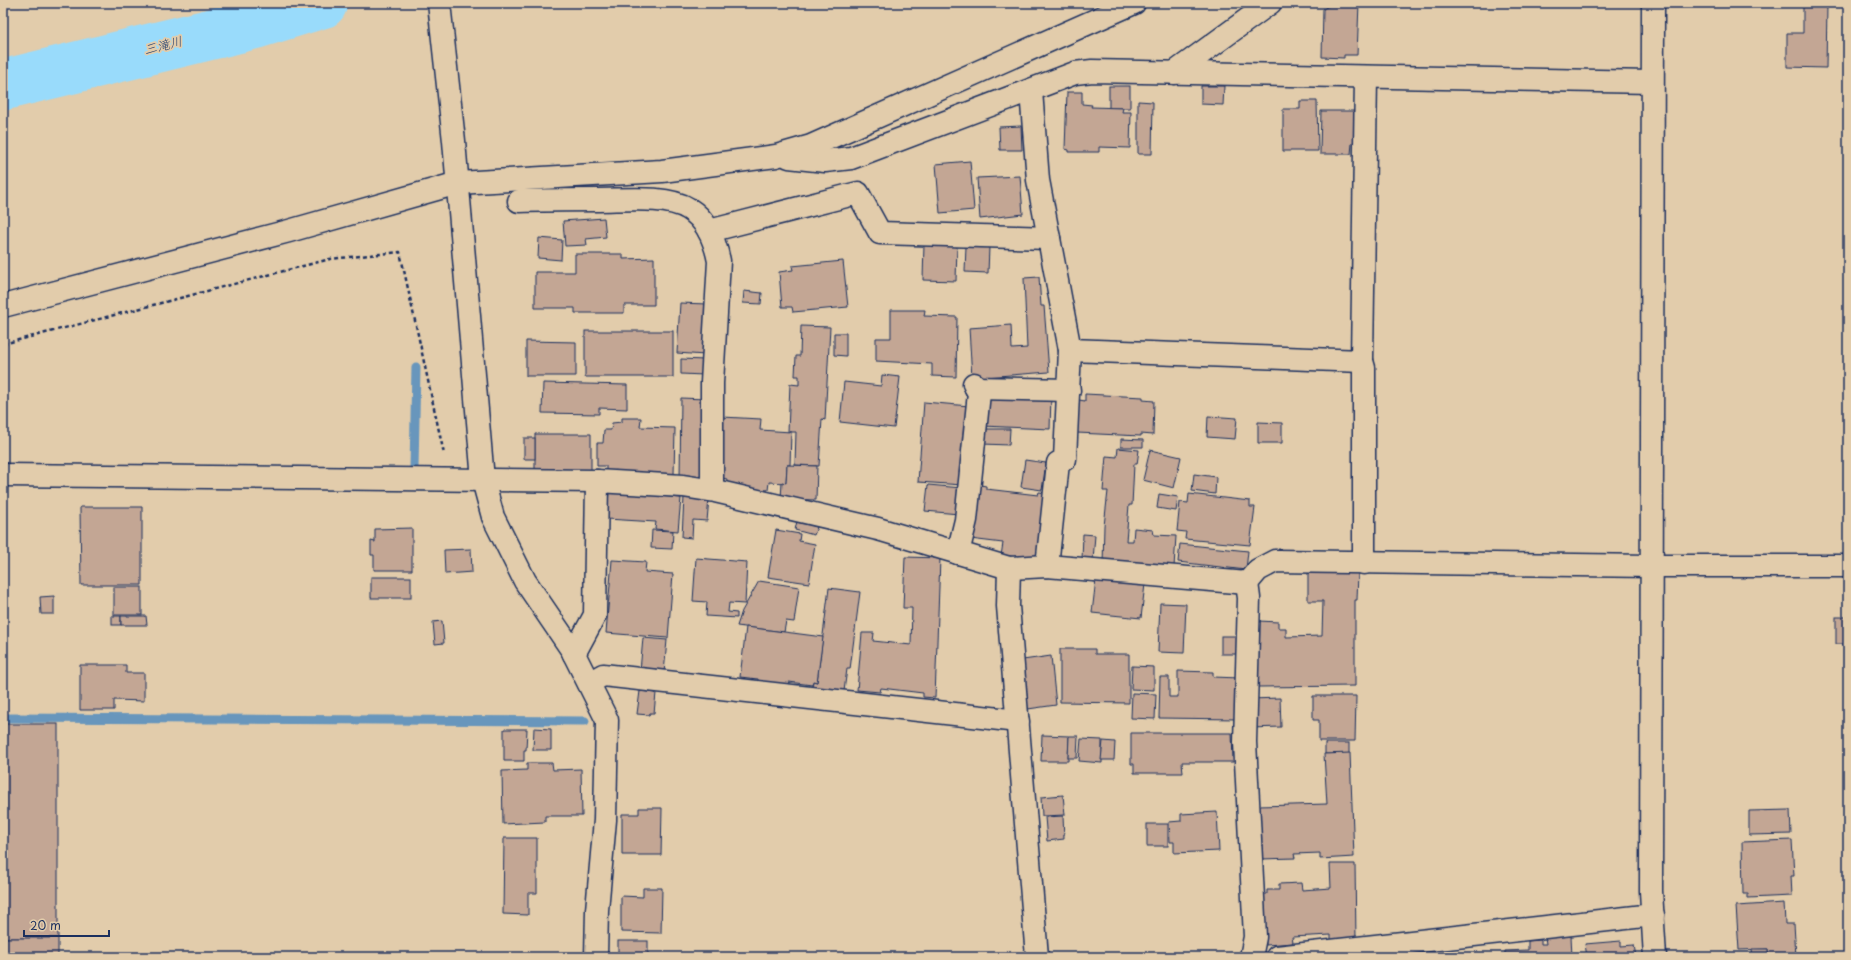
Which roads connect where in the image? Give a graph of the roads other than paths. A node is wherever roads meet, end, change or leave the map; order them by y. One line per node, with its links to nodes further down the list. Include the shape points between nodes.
1 (439, 3): 10 (street)
2 (1134, 3): 9 (street, via 822,142)
3 (1270, 3): 5 (street)
4 (1653, 3): 7 (street)
5 (1174, 73): 6 (street); 8 (street, via 1075,73)
6 (1366, 78): 7 (street); 16 (street)
7 (1651, 82): 25 (street)
8 (1031, 91): 9 (street, via 851,158 825,161); 13 (street, via 1038,180)
9 (776, 156): 10 (street, via 662,171)
10 (458, 183): 14 (street, via 289,231); 19 (street)
11 (519, 201): 12 (street, via 644,200 674,203 689,209 703,221)
12 (709, 232): 13 (street, via 858,193 880,233); 21 (street, via 719,261 712,383)
13 (1049, 238): 15 (street)
14 (3, 306)
15 (1070, 350): 16 (street); 17 (street)
16 (1362, 360): 23 (street)
17 (1069, 390): 22 (street, via 975,386 980,393 966,520); 24 (street, via 1065,459 1058,463)
18 (3, 476): 19 (street)
19 (483, 480): 20 (street); 29 (street, via 493,517 525,582)
20 (597, 481): 21 (street); 29 (street, via 595,615)
21 (712, 490): 22 (street, via 878,529)
22 (958, 552): 27 (street)
23 (1364, 562): 25 (street); 28 (street, via 1275,560 1258,570)
24 (1047, 566): 27 (street); 28 (street)
25 (1651, 566): 26 (street); 32 (street)
26 (1848, 566)
27 (1009, 568): 31 (street, via 1008,606)
28 (1247, 583): 35 (street, via 1249,606 1245,742 1255,937)
29 (574, 654): 30 (street)
30 (589, 682): 31 (street, via 603,675); 33 (street, via 607,720 605,820 597,910)
31 (1018, 721): 34 (street)
32 (1653, 914): 36 (street); 37 (street)
33 (596, 957)
34 (1037, 957)
35 (1250, 957)
36 (1278, 957)
37 (1655, 957)

